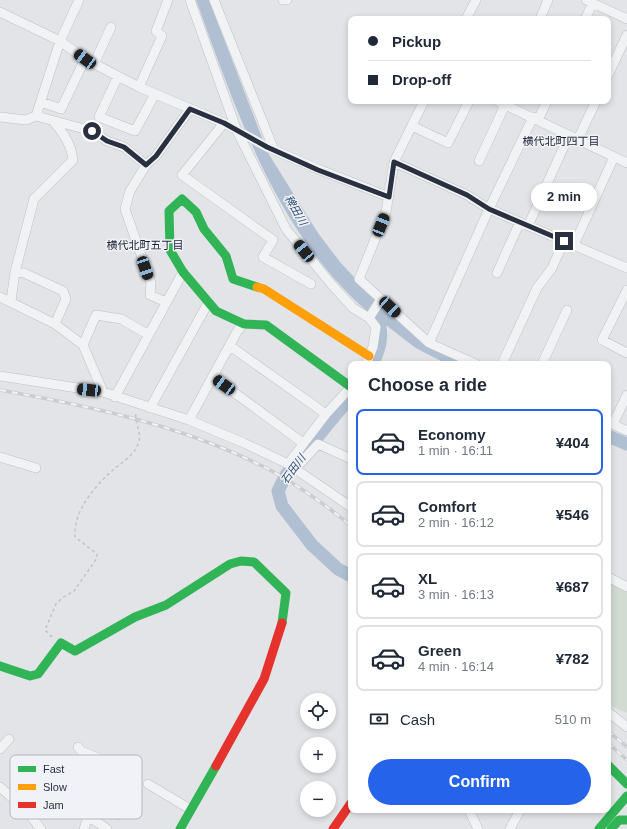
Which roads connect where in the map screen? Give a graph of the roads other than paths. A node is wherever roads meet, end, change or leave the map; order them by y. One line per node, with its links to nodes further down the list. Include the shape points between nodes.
1 (168, 0): 22 (street, via 156,31 162,36)
2 (190, 0): 38 (street)
3 (214, 0): 40 (street)
4 (283, 0): 5 (street)
5 (287, 0)
6 (476, 0): 11 (street)
7 (548, 0): 12 (street)
8 (75, 1): 17 (street)
9 (589, 1): 13 (street); 14 (street)
10 (0, 12): 17 (street)
11 (468, 16)
12 (541, 16)
13 (586, 16)
14 (627, 19)
15 (111, 27): 19 (street)
16 (627, 35): 20 (street)
17 (60, 41): 18 (street); 24 (street)
18 (85, 59): 19 (street); 24 (street, via 61,109)
19 (94, 64): 21 (street)
20 (611, 69)
21 (118, 76): 22 (street); 23 (street, via 98,117 135,131)
22 (139, 87): 23 (street)
23 (155, 94): 31 (street)
24 (41, 102): 32 (street)
25 (423, 104): 37 (street)
26 (468, 104): 37 (street, via 448,143)
27 (500, 104): 42 (street)
28 (505, 104): 34 (street)
29 (545, 104): 34 (street)
30 (594, 104): 39 (street)
31 (190, 109): 36 (street); 45 (street, via 156,156)
32 (36, 116): 33 (street, via 26,120); 35 (street)
33 (0, 117)
34 (536, 118): 39 (street); 47 (street)
35 (54, 122): 45 (street, via 92,131 107,141 124,147); 52 (street, via 71,148 73,160 34,199)
36 (224, 123): 38 (street); 55 (street, via 182,176 273,240 263,257)
37 (412, 126): 43 (street)
38 (239, 132): 40 (street); 63 (street, via 286,229 332,285 354,308)
39 (574, 137): 41 (street); 48 (street)
40 (270, 148): 46 (street, via 318,170)
41 (614, 157): 44 (street); 50 (street)
42 (479, 161)
43 (394, 162): 46 (street); 47 (street, via 467,195)
44 (627, 163)
45 (146, 165): 60 (street, via 130,191 125,209 150,283 150,295)
46 (389, 197): 58 (street, via 386,212 359,279)
47 (489, 209): 48 (street); 67 (street)
48 (524, 224): 49 (street); 54 (street)
49 (564, 241): 50 (street); 73 (street, via 552,268 537,288)
50 (574, 245): 51 (street)
51 (626, 265)
52 (15, 272): 59 (street); 64 (street, via 24,273 63,291 66,299)
53 (183, 272): 60 (street); 61 (street); 71 (street, via 170,250 169,211 182,199 196,212 204,229 226,256 233,279 264,289)
54 (497, 273)
55 (310, 284)
56 (627, 290): 70 (street, via 602,340)
57 (0, 297): 59 (street)
58 (381, 299): 63 (street); 67 (street)
59 (11, 301): 64 (street)
60 (166, 302): 66 (street)
61 (208, 303): 65 (street, via 216,311); 82 (street)
62 (567, 310): 74 (street)
63 (369, 318): 71 (street, via 376,327 373,347)
64 (55, 324): 68 (street)
65 (244, 324): 69 (street); 77 (street, via 266,325)
66 (149, 334): 68 (street, via 121,318 96,315); 81 (street)
67 (429, 343): 72 (street)
68 (83, 345): 79 (street)
69 (230, 346): 76 (street); 83 (street)
70 (627, 352)
71 (367, 360)
72 (469, 361)
73 (503, 361)
74 (543, 361)
75 (0, 376): 79 (street)
76 (213, 376): 84 (street); 88 (street)
77 (348, 386)
78 (348, 389): 83 (street)
79 (103, 392): 81 (street)
80 (627, 394): 85 (street)
81 (115, 397): 82 (street)
82 (150, 408): 84 (street)
83 (326, 414): 88 (street)
84 (189, 420): 91 (street)
85 (611, 421)
86 (611, 423): 87 (street)
87 (627, 431)
88 (303, 443): 91 (street)
89 (0, 457): 92 (street)
90 (348, 458): 91 (street, via 318,444)
91 (291, 466): 93 (street)
92 (36, 468)
93 (348, 505)
94 (611, 579): 95 (street)
95 (627, 587)
96 (0, 666): 110 (street, via 30,676 38,674 61,643 75,651 135,617 166,605 230,564 241,561 254,562 286,593 283,621 264,679)
97 (611, 714): 98 (street)
98 (627, 727)
99 (9, 739): 101 (street)
100 (78, 747): 102 (street)
101 (0, 749)
102 (93, 755)
103 (611, 768): 105 (street)
104 (148, 784): 110 (street)
105 (627, 784)
106 (0, 787): 107 (street)
107 (10, 796)
108 (627, 796): 124 (street)
109 (348, 807): 121 (street)
110 (190, 809): 120 (street)
111 (471, 813): 122 (street)
112 (518, 813): 123 (street)
113 (33, 819): 117 (street)
114 (87, 819): 118 (street)
115 (92, 819): 119 (street)
116 (627, 820): 125 (street, via 617,821)
117 (41, 829)
118 (84, 829)
119 (107, 829)
120 (180, 829)
121 (333, 829)
122 (478, 829)
123 (510, 829)
124 (599, 829)
125 (611, 829)

